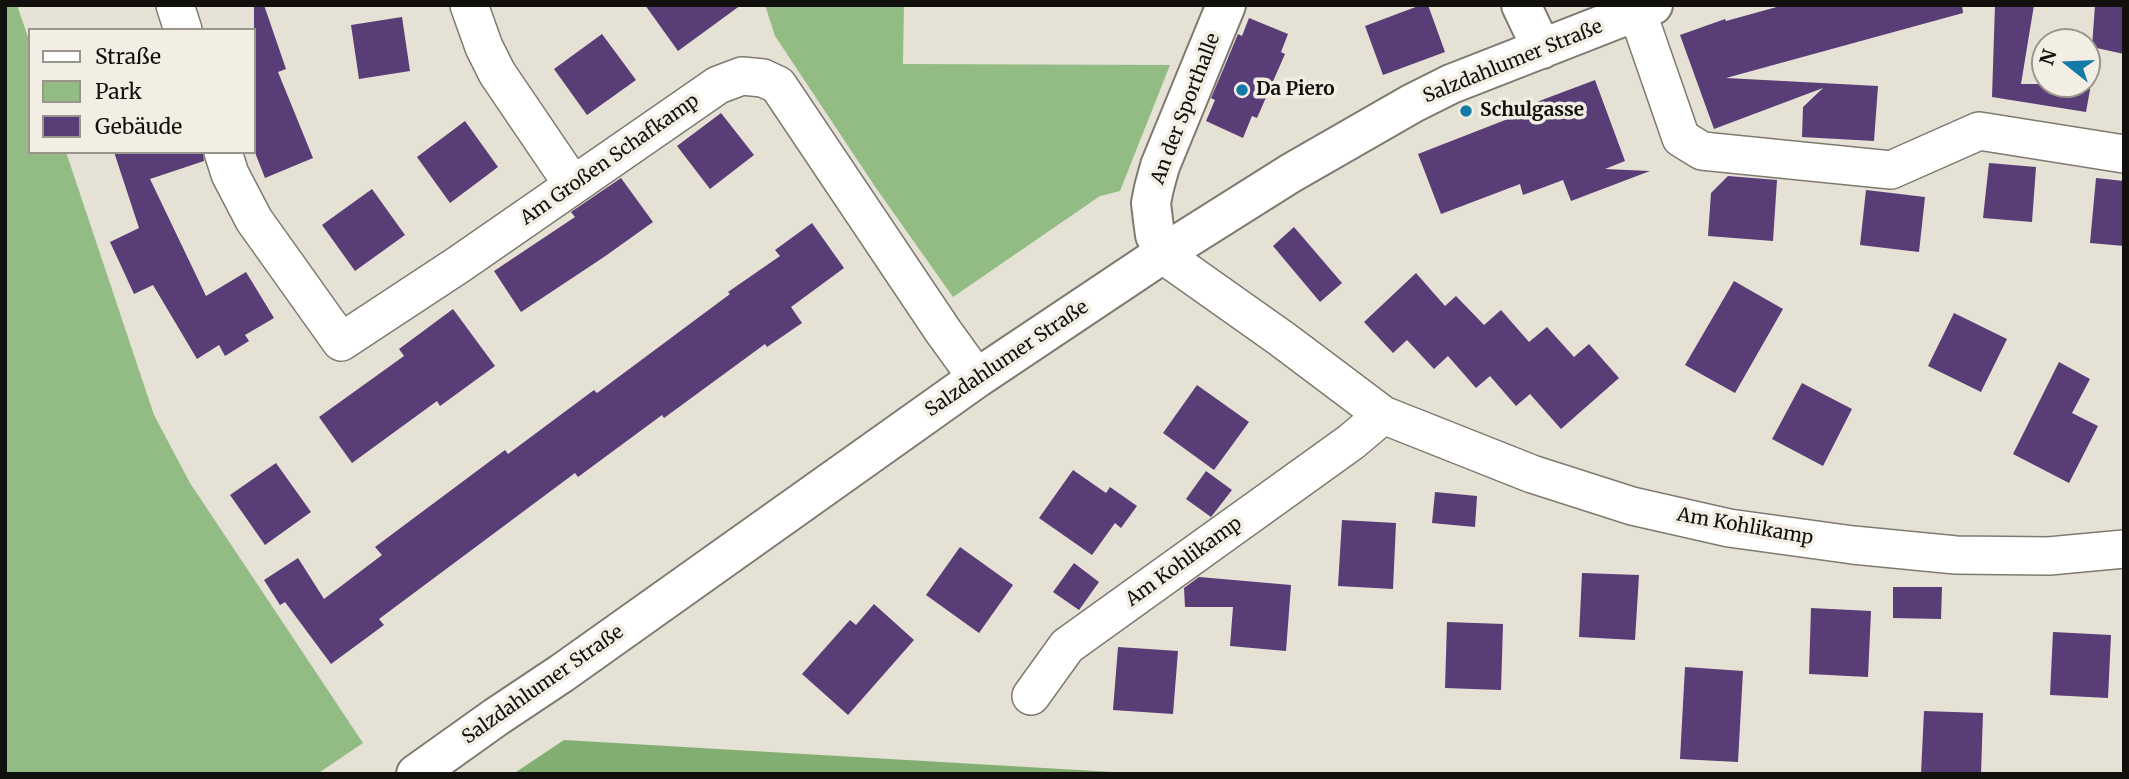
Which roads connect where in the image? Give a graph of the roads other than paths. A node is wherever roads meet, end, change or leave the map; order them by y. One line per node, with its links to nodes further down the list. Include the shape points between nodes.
1 (174, 5): 6 (street)
2 (469, 5): 10 (street, via 497,73)
3 (1226, 5): 11 (main road, An der Sporthalle, via 1154,188 1155,235)
4 (1521, 5): 7 (main road)
5 (1645, 8): 7 (main road, Salzdahlumer Straße); 9 (street, Salzdahlumer Straße, via 1682,138 1702,151 1891,170 1979,131)
6 (182, 28)
7 (1542, 49): 11 (main road, Salzdahlumer Straße, via 1413,103)
8 (224, 154): 10 (street, Am Großen Schafkamp, via 254,220 341,341)
9 (2124, 154)
10 (573, 185): 12 (street, Am Großen Schafkamp, via 718,85 742,76 778,85)
11 (1164, 253): 12 (main road, Salzdahlumer Straße); 13 (street, Am Kohlikamp)
12 (977, 378): 16 (main road, Salzdahlumer Straße)
13 (1383, 415): 14 (street, Am Kohlikamp, via 1532,474 1632,506 1729,528 1956,555 2049,556); 15 (street, Am Kohlikamp, via 1067,646)
14 (2124, 549)
15 (1031, 696)
16 (416, 774)

